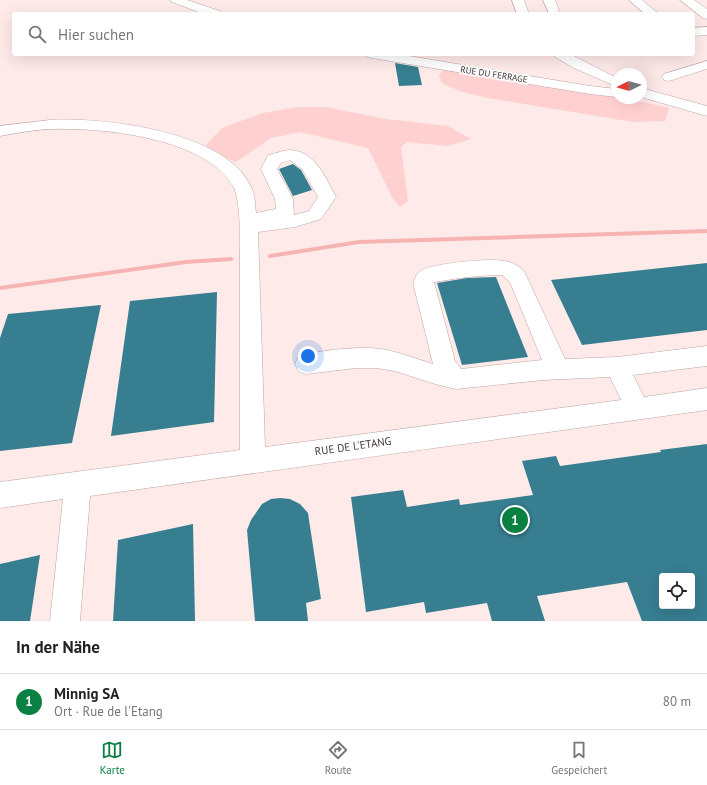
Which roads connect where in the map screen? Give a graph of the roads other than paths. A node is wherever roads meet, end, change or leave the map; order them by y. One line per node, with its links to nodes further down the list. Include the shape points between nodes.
1 (176, 0): 5 (street)
2 (518, 0): 6 (street)
3 (635, 0): 7 (street)
4 (686, 0): 8 (street)
5 (210, 12)
6 (522, 12)
7 (650, 12)
8 (707, 15)
9 (707, 31): 10 (street)
10 (695, 32)
11 (384, 56): 16 (street, RUE DU FERRAGE)
12 (563, 56): 15 (street)
13 (707, 65): 14 (street)
14 (669, 77)
15 (611, 80)
16 (611, 92)
17 (647, 94): 18 (street)
18 (707, 111)
19 (0, 131): 20 (street, via 66,124 149,133 179,142 207,154 226,166 243,186)
20 (249, 224): 20 (street, via 295,221 316,215 327,197 303,160 290,155 274,159 269,169 284,199 285,214); 28 (street)
21 (707, 356): 23 (street)
22 (306, 364): 25 (street, via 384,359)
23 (617, 367): 24 (street); 27 (street)
24 (558, 370): 25 (street); 25 (street, via 514,274 504,268 493,268 431,274 423,280 424,287 445,366)
25 (456, 379)
26 (707, 398): 27 (street, RUE DE L'ETANG)
27 (637, 408): 28 (street, RUE DE L'ETANG)
28 (253, 460): 29 (street, RUE DE L'ETANG)
29 (78, 484): 30 (street, RUE DE L'ETANG); 31 (street)
30 (0, 495)
31 (65, 621)

